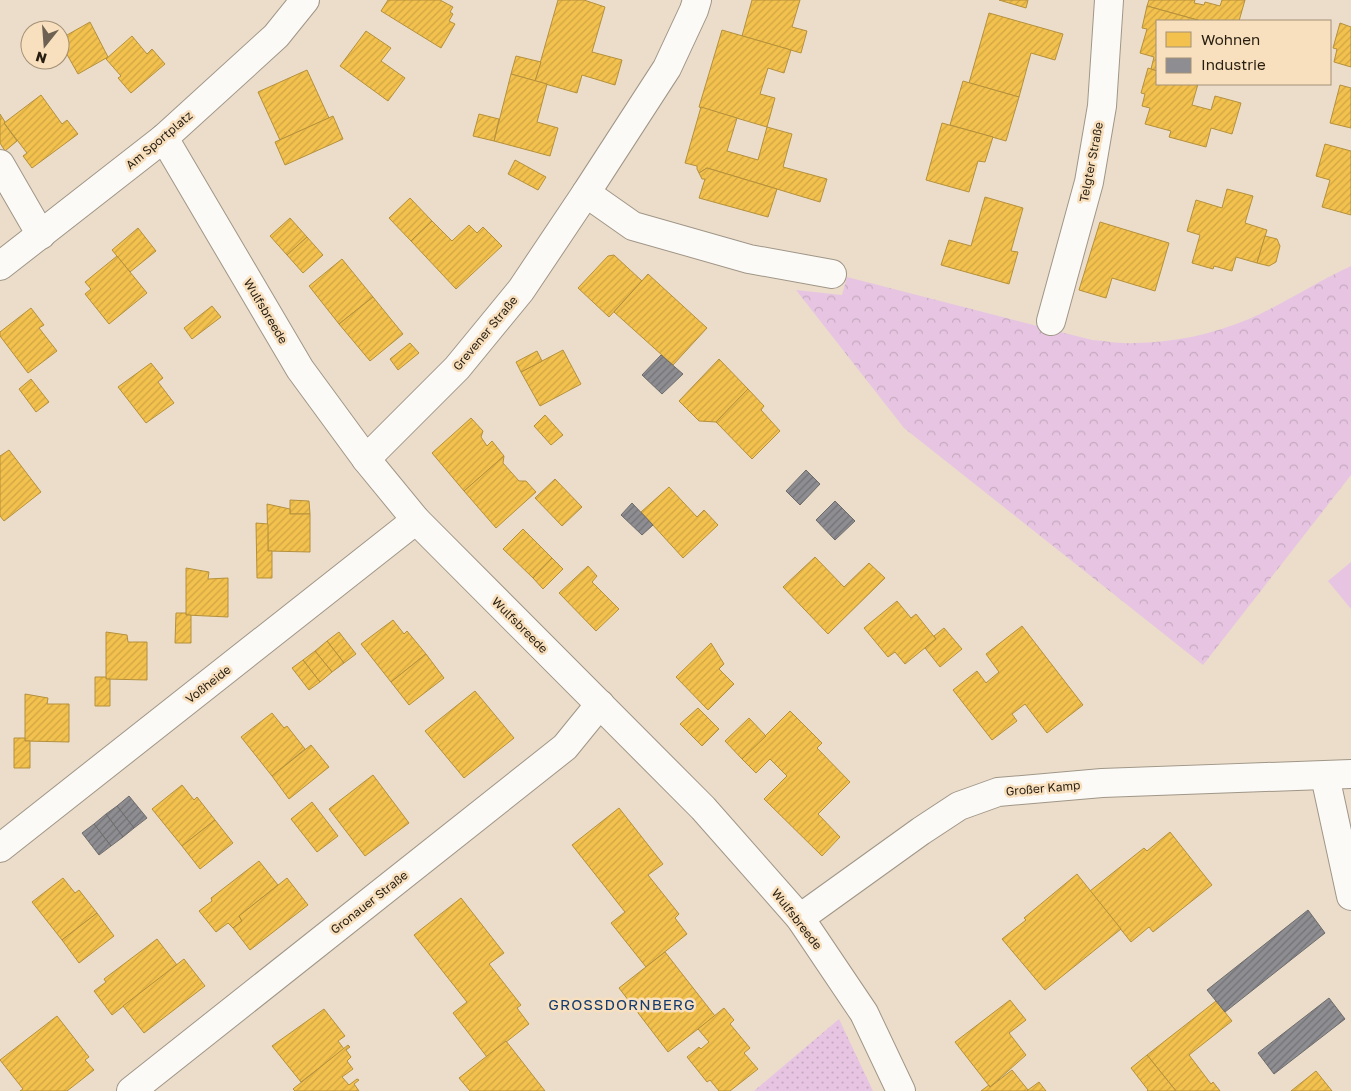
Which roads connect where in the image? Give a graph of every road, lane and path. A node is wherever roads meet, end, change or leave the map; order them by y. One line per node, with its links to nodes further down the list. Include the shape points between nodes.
1 (305, 0): 4 (street, Am Sportplatz, via 276,36)
2 (697, 0): 6 (street, Grevener Straße, via 667,68)
3 (1109, 0): 10 (street, Telgter Straße, via 1102,106 1089,182)
4 (164, 138): 7 (street, Am Sportplatz); 11 (street, Wulfsbreede, via 300,369)
5 (0, 164): 7 (street)
6 (586, 193): 9 (street, via 633,226 749,259); 11 (street, Grevener Straße, via 521,290 457,368)
7 (41, 235): 8 (street, Am Sportplatz)
8 (0, 266)
9 (832, 274)
10 (1051, 321)
11 (366, 459): 12 (street, Wulfsbreede)
12 (416, 520): 13 (street, Wulfsbreede); 15 (street, Voßheide)
13 (600, 704): 17 (street, Wulfsbreede, via 703,808); 18 (street, Gronauer Straße, via 565,747)
14 (1338, 775): 16 (street, Großer Kamp); 17 (street, Großer Kamp, via 1102,783 998,792 959,806 921,830)
15 (0, 848)
16 (1351, 896)
17 (800, 918): 19 (street, Wulfsbreede, via 864,1013)
18 (131, 1091)
19 (901, 1091)

